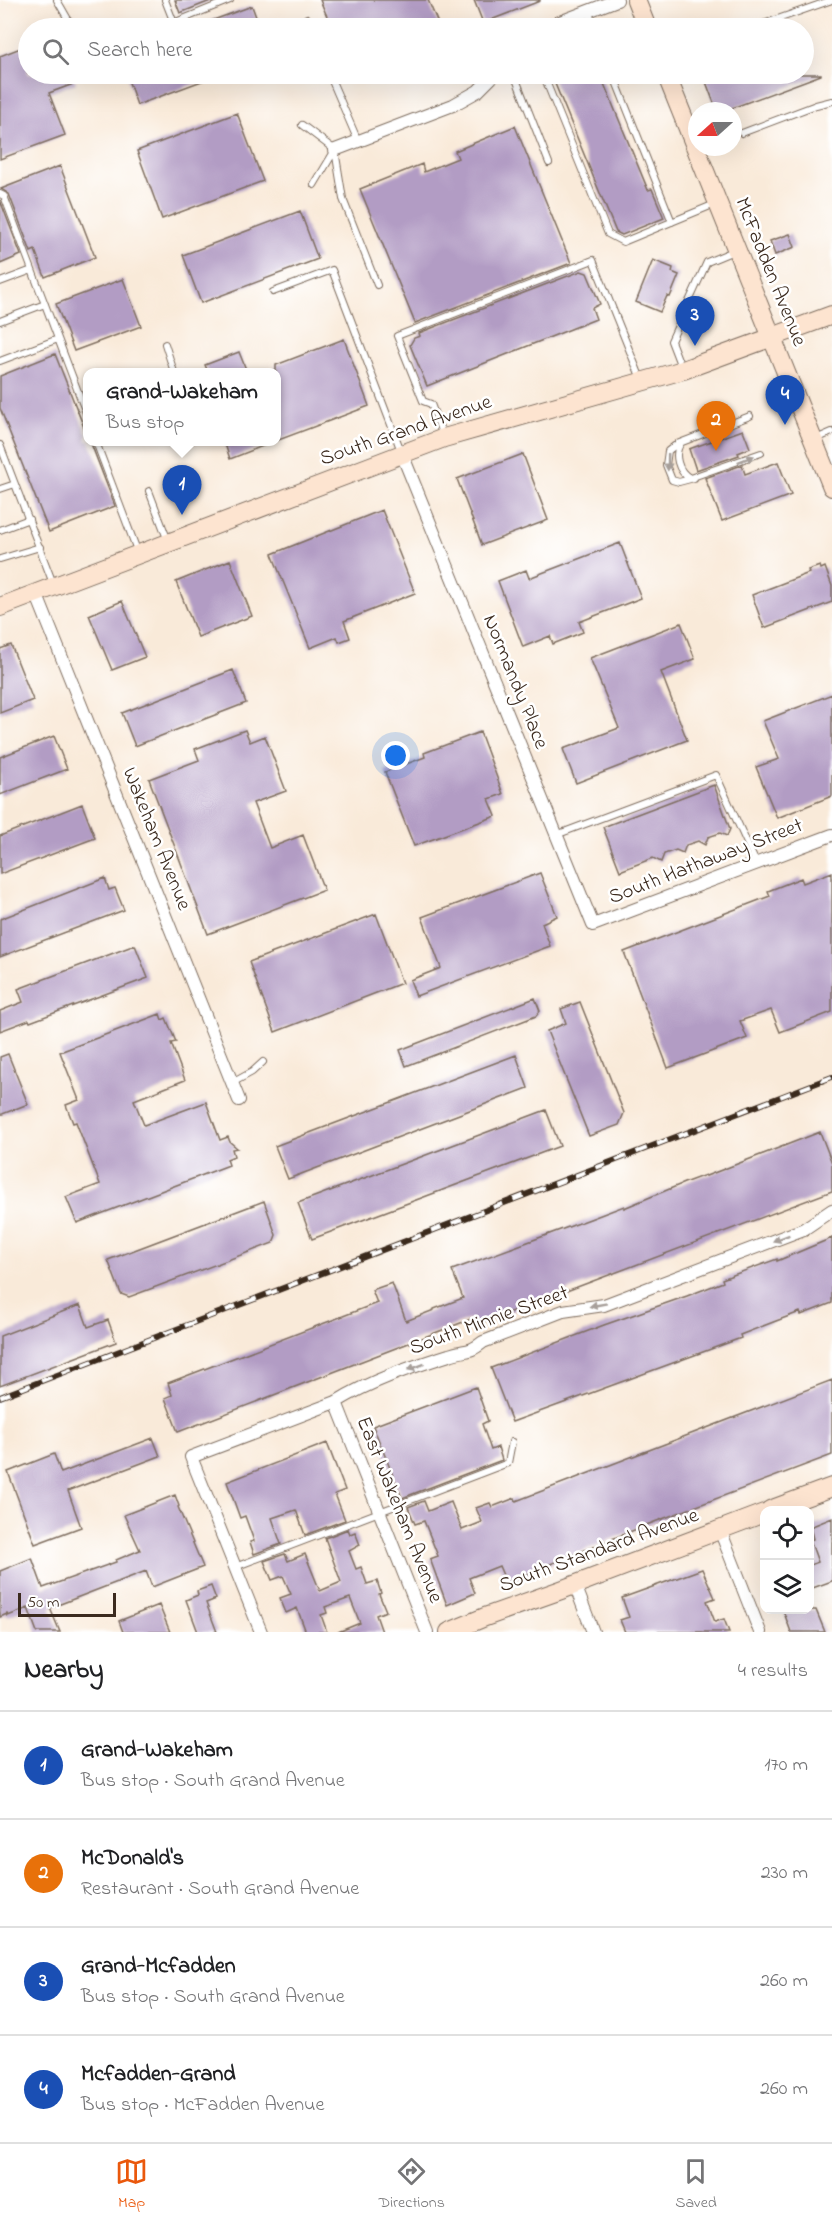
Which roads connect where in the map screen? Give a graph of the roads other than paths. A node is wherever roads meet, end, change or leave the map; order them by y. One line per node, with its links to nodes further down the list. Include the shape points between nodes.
1 (57, 0): 8 (lane)
2 (165, 0): 9 (lane)
3 (230, 0): 10 (lane)
4 (617, 0): 7 (street)
5 (636, 0): 13 (main road)
6 (832, 0): 14 (lane)
7 (588, 11): 11 (street); 12 (lane)
8 (68, 18)
9 (172, 18)
10 (186, 18)
11 (570, 18)
12 (591, 18)
13 (643, 18)
14 (781, 18)
15 (333, 84): 24 (lane)
16 (485, 84): 24 (street, via 453,105)
17 (518, 84): 26 (lane)
18 (547, 84): 30 (lane, via 608,234 623,242)
19 (617, 84): 30 (lane)
20 (670, 84): 29 (main road, McFadden Avenue)
21 (832, 101): 23 (lane)
22 (302, 125): 25 (lane)
23 (742, 133)
24 (358, 141): 25 (street)
25 (335, 150): 27 (lane); 34 (lane, via 343,199)
26 (549, 163)
27 (314, 185)
28 (0, 194): 32 (lane)
29 (718, 203): 30 (lane); 31 (main road, McFadden Avenue)
30 (672, 222)
31 (737, 250): 39 (main road, McFadden Avenue); 44 (lane, via 707,262 671,341)
32 (32, 270): 33 (lane); 36 (lane)
33 (0, 282)
34 (377, 285)
35 (273, 292): 55 (lane, via 332,270)
36 (45, 303): 38 (lane); 40 (lane)
37 (832, 315): 39 (main road, South Grand Avenue)
38 (0, 321)
39 (772, 338): 44 (main road, South Grand Avenue); 50 (main road, McFadden Avenue)
40 (58, 339): 42 (lane); 46 (lane)
41 (165, 344): 43 (lane)
42 (0, 361)
43 (173, 368)
44 (683, 370): 45 (main road, South Grand Avenue)
45 (642, 383): 49 (main road, South Grand Avenue); 49 (lane, via 593,260 397,336 423,401 431,404)
46 (83, 407)
47 (750, 416): 51 (lane)
48 (832, 432): 50 (lane)
49 (444, 438): 55 (main road, South Grand Avenue)
50 (813, 440): 58 (main road, McFadden Avenue)
51 (681, 443): 56 (lane, via 676,452 678,462 686,477); 56 (lane, one-way to 56, via 666,456 669,476 679,482)
52 (0, 445): 57 (lane)
53 (98, 446): 65 (lane)
54 (761, 453): 56 (lane, one-way to 54)
55 (402, 454): 63 (main road, South Grand Avenue); 70 (street, Normandy Place)
56 (694, 478)
57 (15, 484): 59 (lane); 61 (lane)
58 (832, 487)
59 (0, 489)
60 (149, 491): 63 (lane)
61 (28, 519): 62 (lane); 64 (lane)
62 (0, 530)
63 (169, 542): 65 (main road, South Grand Avenue)
64 (40, 547): 66 (lane); 67 (lane)
65 (139, 554): 67 (main road, South Grand Avenue)
66 (0, 560)
67 (55, 586): 68 (main road, South Grand Avenue)
68 (36, 593): 69 (main road, South Grand Avenue); 75 (street, Wakeham Avenue)
69 (0, 607)
70 (556, 835): 72 (lane, via 716,775); 73 (street, Normandy Place)
71 (832, 836): 72 (street, South Hathaway Street)
72 (756, 864): 73 (street, South Hathaway Street)
73 (593, 925)
74 (263, 1062): 75 (lane)
75 (232, 1083): 76 (street, Wakeham Avenue)
76 (239, 1100)
77 (832, 1210): 78 (street, South Minnie Street, one-way to 78, via 804,1229 604,1305 563,1311 483,1342 472,1351 452,1354 356,1390)
78 (336, 1402): 82 (street, East Wakeham Avenue); 85 (street, South Minnie Street, via 191,1457)
79 (512, 1442): 82 (lane, via 508,1463)
80 (832, 1487): 81 (main road)
81 (781, 1506)
82 (378, 1512): 85 (lane); 88 (street, East Wakeham Avenue)
83 (760, 1515): 84 (main road, South Standard Avenue)
84 (720, 1530): 86 (main road, South Standard Avenue); 91 (street)
85 (235, 1567): 87 (street)
86 (575, 1585): 89 (main road, South Standard Avenue); 90 (street)
87 (261, 1632)
88 (427, 1632)
89 (449, 1632)
90 (593, 1632)
91 (760, 1632)

